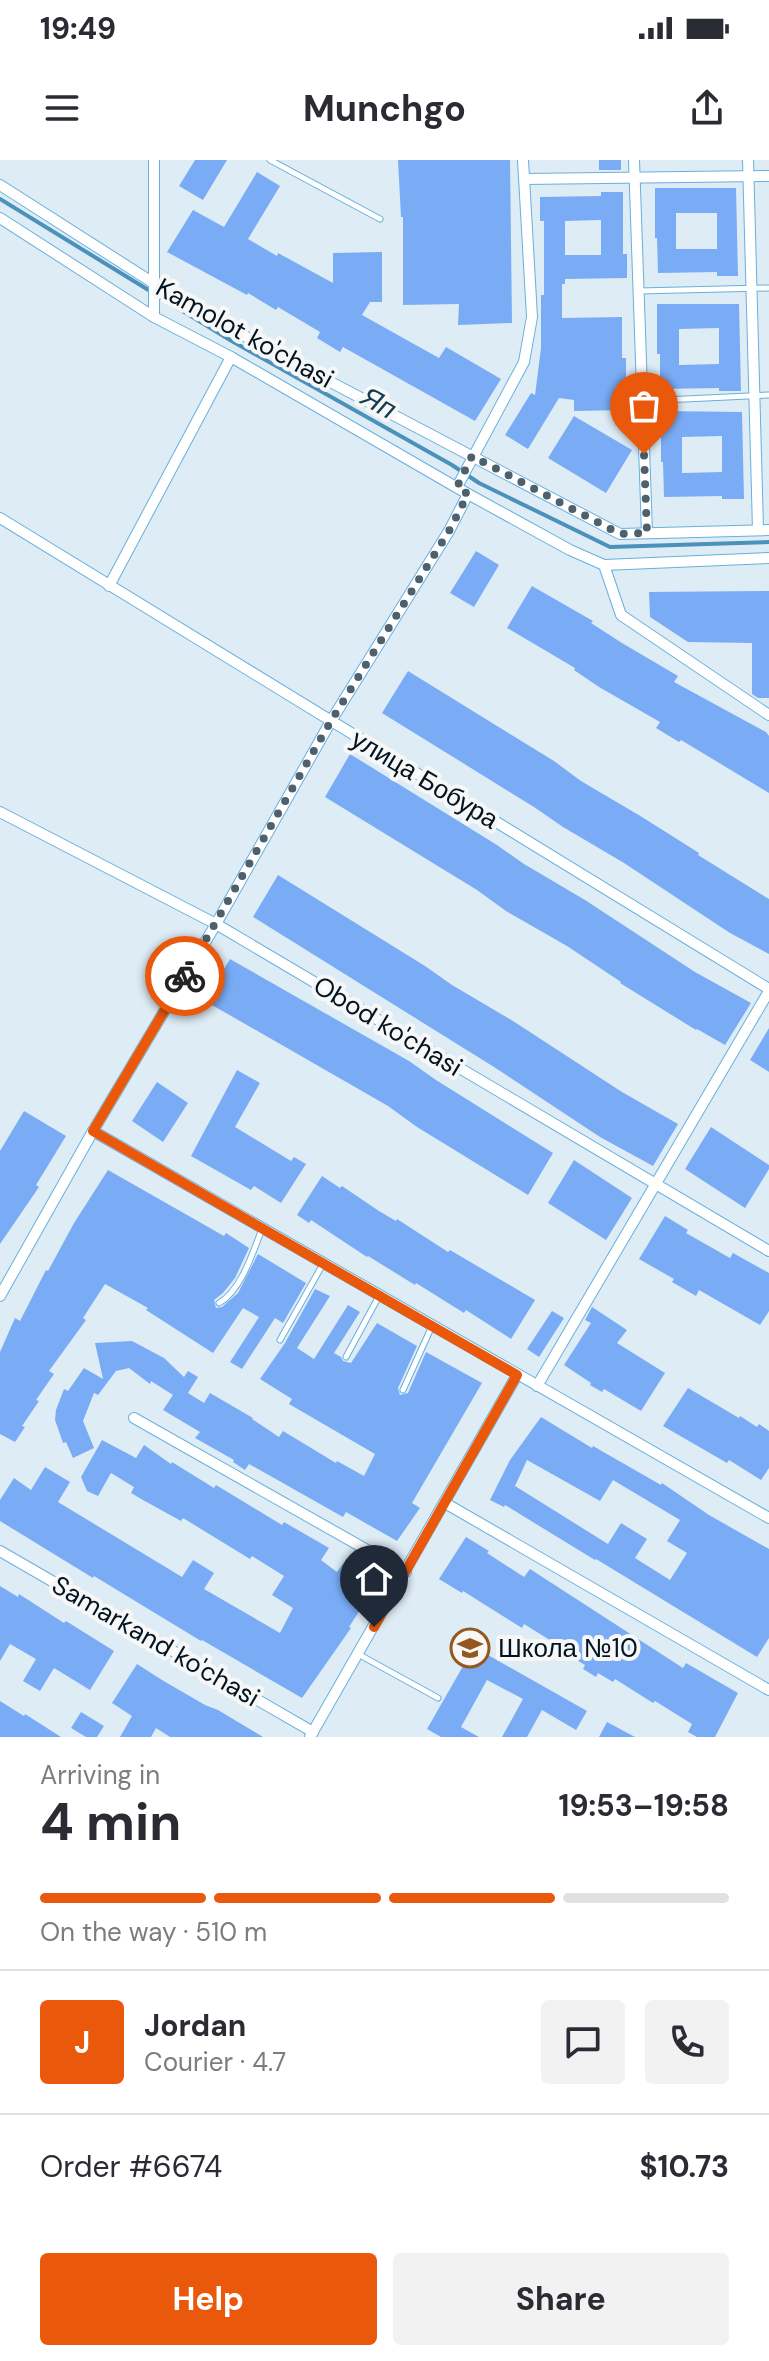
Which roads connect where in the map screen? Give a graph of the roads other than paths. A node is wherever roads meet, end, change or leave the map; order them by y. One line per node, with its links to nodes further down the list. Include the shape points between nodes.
1 (154, 160): 15 (street)
2 (270, 160): 12 (lane)
3 (523, 160): 9 (street)
4 (634, 160): 8 (street)
5 (748, 160): 7 (street)
6 (769, 176): 7 (street)
7 (748, 177): 8 (street); 13 (street)
8 (634, 178): 9 (street); 16 (street)
9 (524, 179): 22 (street, via 532,317 524,362)
10 (0, 185): 15 (street, Kamolot ko'chasi)
11 (0, 218): 17 (street)
12 (380, 219)
13 (751, 288): 14 (lane); 16 (lane); 20 (street)
14 (769, 288)
15 (155, 289): 17 (street); 22 (street, Kamolot ko'chasi)
16 (638, 292): 21 (street)
17 (154, 312): 18 (street)
18 (231, 357): 23 (street); 30 (street)
19 (769, 395): 20 (lane)
20 (754, 396): 21 (lane); 26 (street)
21 (642, 401): 27 (street)
22 (470, 459): 23 (street); 27 (street, Kamolot ko'chasi, via 620,534)
23 (459, 483): 24 (street)
24 (468, 494): 29 (street); 32 (street)
25 (0, 518): 30 (street, улица Бобура)
26 (764, 530): 27 (street, Kamolot ko'chasi)
27 (647, 533)
28 (769, 558): 29 (street)
29 (604, 565): 31 (street, via 621,615)
30 (109, 586): 32 (street, улица Бобура)
31 (769, 715)
32 (331, 721): 34 (street); 35 (street, улица Бобура)
33 (0, 812): 34 (street, Obod ko'chasi)
34 (216, 924): 36 (street); 37 (street, Obod ko'chasi)
35 (769, 990): 37 (street)
36 (93, 1131): 38 (street); 42 (street)
37 (656, 1184): 39 (street, Obod ko'chasi); 48 (street)
38 (263, 1228): 40 (street); 43 (lane, via 229,1297)
39 (769, 1251)
40 (324, 1263): 41 (street); 45 (lane)
41 (379, 1295): 44 (street); 46 (lane)
42 (0, 1296)
43 (219, 1303)
44 (432, 1325): 47 (street); 49 (lane)
45 (280, 1340)
46 (346, 1357)
47 (517, 1375): 48 (street); 51 (street)
48 (537, 1386): 52 (street)
49 (403, 1390)
50 (134, 1418): 54 (street)
51 (445, 1503): 54 (street); 56 (street)
52 (769, 1518)
53 (0, 1551): 58 (street, Samarkand ko'chasi)
54 (406, 1572): 55 (street)
55 (358, 1654): 57 (lane); 58 (street)
56 (769, 1690)
57 (438, 1698)
58 (311, 1734)

